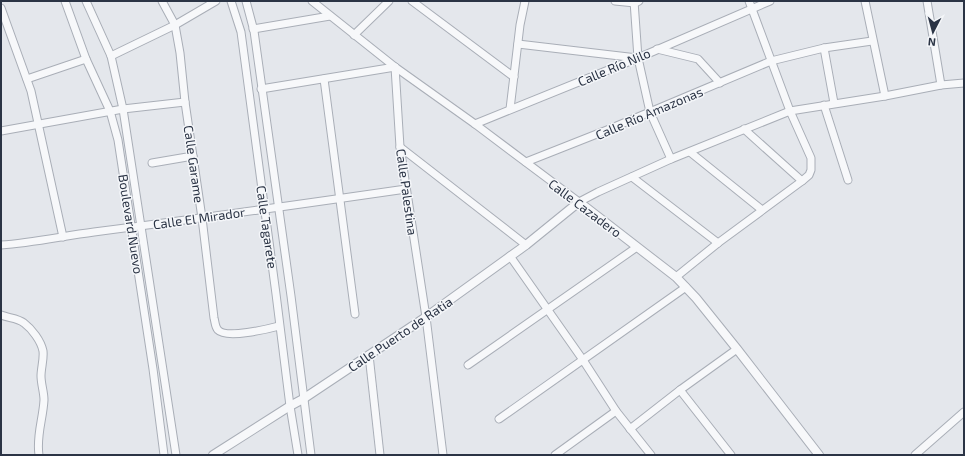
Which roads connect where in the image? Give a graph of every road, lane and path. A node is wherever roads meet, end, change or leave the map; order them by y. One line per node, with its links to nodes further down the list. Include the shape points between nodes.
1 (66, 1): 29 (street, Boulevard Nuevo)
2 (86, 1): 27 (street, Boulevard Nuevo)
3 (162, 1): 20 (street, Calle Garame)
4 (216, 1): 20 (street)
5 (231, 1): 65 (street, Calle Tagarete, via 241,32)
6 (246, 1): 21 (street, Calle Tagarete)
7 (312, 1): 19 (street, Calle Cazadero)
8 (389, 1): 22 (street)
9 (412, 1): 32 (street)
10 (525, 1): 24 (street)
11 (615, 1): 16 (street)
12 (749, 1): 18 (street)
13 (770, 1): 18 (street, Calle Río Nilo)
14 (865, 1): 23 (street)
15 (927, 1): 37 (street)
16 (636, 2): 28 (street)
17 (1, 8): 33 (street)
18 (751, 9): 26 (street, Calle Río Nilo); 30 (street)
19 (330, 16): 21 (street); 22 (street, Calle Cazadero)
20 (175, 25): 27 (street); 40 (street, Calle Garame)
21 (253, 29): 38 (street, Calle Tagarete)
22 (354, 35): 31 (street, Calle Cazadero)
23 (872, 42): 25 (street, Calle Río Amazonas); 39 (street)
24 (518, 44): 28 (street); 32 (street)
25 (824, 48): 30 (street, Calle Río Amazonas); 41 (street)
26 (657, 49): 28 (street, Calle Río Nilo); 35 (street, via 698,59)
27 (111, 56): 43 (street, Boulevard Nuevo)
28 (638, 58): 44 (street, Calle Río Nilo); 47 (street)
29 (86, 59): 33 (street); 45 (street, Boulevard Nuevo)
30 (770, 61): 35 (street, Calle Río Amazonas); 46 (street)
31 (395, 67): 34 (street); 49 (street, Calle Cazadero); 52 (street, Calle Palestina)
32 (514, 77): 44 (street)
33 (26, 79): 48 (street)
34 (324, 79): 38 (street); 62 (street)
35 (720, 83): 47 (street, Calle Río Amazonas)
36 (964, 83): 37 (street)
37 (941, 85): 39 (street)
38 (261, 89): 64 (street, Calle Tagarete)
39 (885, 96): 41 (street)
40 (185, 102): 43 (street); 54 (street, Calle Garame)
41 (834, 103): 42 (street)
42 (824, 105): 46 (street); 60 (street)
43 (123, 109): 45 (street); 68 (street, Boulevard Nuevo)
44 (510, 109): 49 (street, Calle Río Nilo)
45 (110, 111): 48 (street); 69 (street, Boulevard Nuevo, via 118,140)
46 (790, 111): 50 (street); 59 (street, via 811,158 809,175)
47 (650, 112): 55 (street); 57 (street, Calle Río Amazonas)
48 (38, 123): 51 (street); 70 (street)
49 (475, 124): 57 (street, Calle Cazadero)
50 (744, 129): 53 (street); 59 (street)
51 (1, 131)
52 (400, 147): 61 (street, Calle Palestina); 73 (street)
53 (690, 152): 55 (street); 66 (street)
54 (193, 156): 56 (street); 67 (street, Calle Garame)
55 (672, 159): 58 (street)
56 (152, 162)
57 (526, 162): 63 (street, Calle Cazadero)
58 (632, 177): 63 (street); 71 (street)
59 (802, 180): 66 (street)
60 (848, 180)
61 (406, 189): 62 (street, Calle El Mirador); 81 (street, Calle Palestina)
62 (340, 199): 64 (street, Calle El Mirador); 79 (street)
63 (579, 202): 73 (street, Calle Puerto de Ratia); 74 (street, Calle Cazadero)
64 (278, 208): 65 (street, Calle El Mirador); 88 (street, Calle Tagarete)
65 (265, 209): 67 (street, Calle El Mirador); 82 (street, Calle Tagarete)
66 (762, 210): 71 (street)
67 (202, 218): 68 (street, Calle El Mirador); 82 (street, Calle Garame, via 214,318 218,330 223,333 237,333)
68 (142, 226): 69 (street, Calle El Mirador); 96 (street, Boulevard Nuevo)
69 (132, 227): 70 (street, Calle El Mirador); 95 (street, Boulevard Nuevo)
70 (63, 237): 72 (street, Calle El Mirador)
71 (718, 243): 76 (street)
72 (1, 245)
73 (526, 245): 75 (street, Calle Puerto de Ratia)
74 (637, 247): 76 (street, Calle Cazadero); 78 (street)
75 (510, 256): 78 (street); 81 (street, Calle Puerto de Ratia)
76 (676, 277): 77 (street, Calle Cazadero)
77 (686, 288): 83 (street, Calle Cazadero); 85 (street)
78 (547, 310): 85 (street); 86 (street)
79 (355, 314)
80 (1, 315): 94 (street, via 24,323 42,348 41,383 44,402 37,438)
81 (426, 317): 84 (street, Calle Puerto de Ratia); 101 (street, Calle Palestina)
82 (279, 326): 89 (street, Calle Tagarete)
83 (736, 349): 87 (street); 105 (street, Calle Cazadero)
84 (369, 355): 88 (street, Calle Puerto de Ratia); 100 (street)
85 (583, 360): 90 (street); 92 (street)
86 (468, 365)
87 (680, 390): 93 (street); 104 (street)
88 (303, 399): 89 (street, Calle Puerto de Ratia); 99 (street, Calle Tagarete)
89 (290, 406): 97 (street, Calle Puerto de Ratia); 98 (street, Calle Tagarete)
90 (616, 411): 93 (street); 102 (street)
91 (964, 412): 106 (street)
92 (499, 419)
93 (630, 429): 103 (street)
94 (38, 455)
95 (164, 455)
96 (176, 455)
97 (213, 455)
98 (298, 455)
99 (311, 455)
100 (380, 455)
101 (443, 455)
102 (555, 455)
103 (651, 455)
104 (731, 455)
105 (819, 455)
106 (915, 455)

